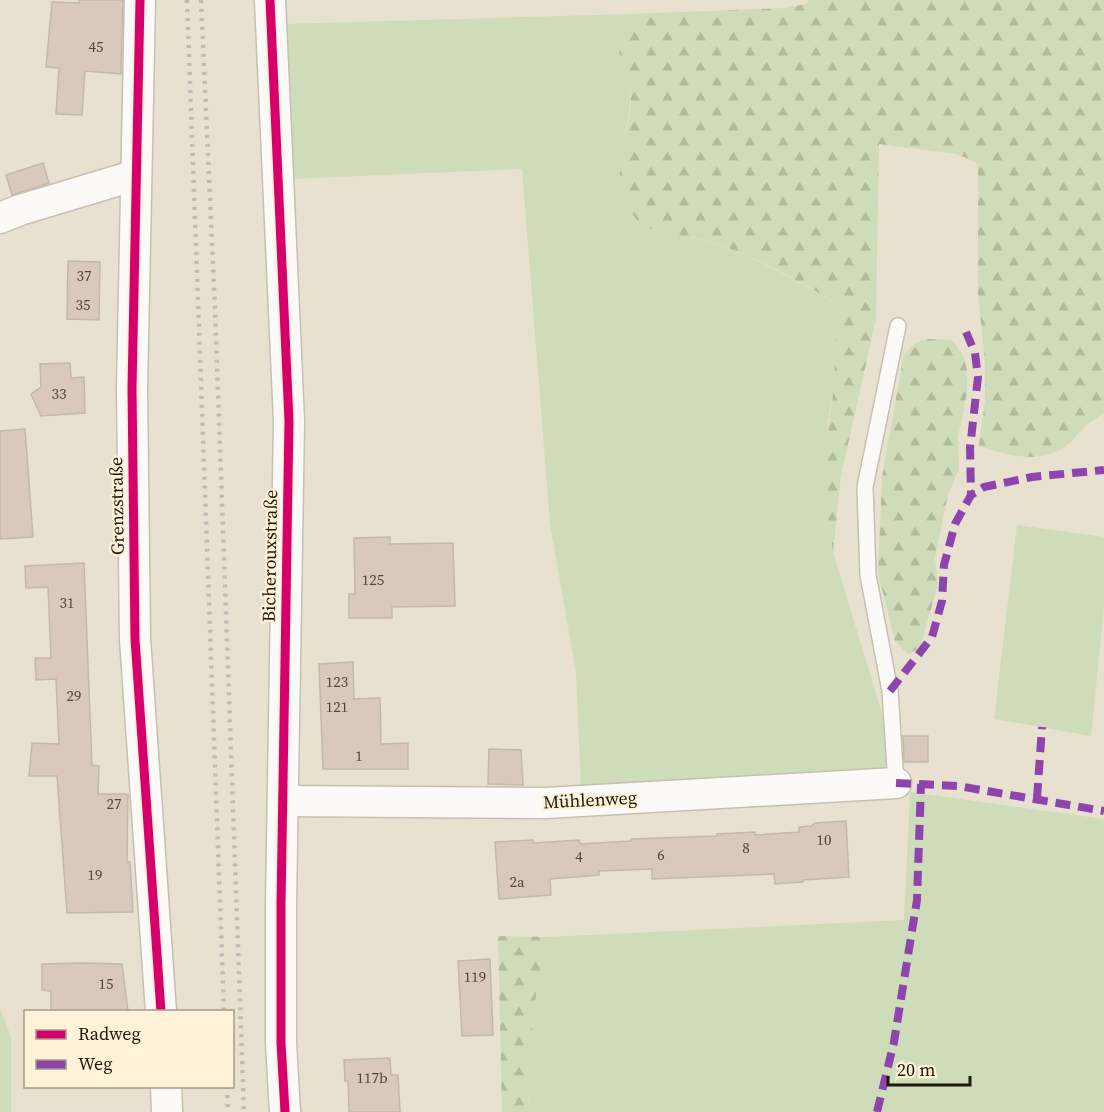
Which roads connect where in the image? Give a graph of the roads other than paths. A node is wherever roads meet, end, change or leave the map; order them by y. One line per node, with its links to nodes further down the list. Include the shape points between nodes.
1 (140, 0): 3 (street, Grenzstraße)
2 (270, 0): 7 (street, Bicherouxstraße, via 289,421)
3 (136, 175): 4 (street); 8 (street, Grenzstraße, via 132,388 135,639)
4 (0, 218)
5 (898, 326): 6 (lane, via 865,487 868,574 890,691)
6 (896, 783): 7 (street, Mühlenweg, via 546,803)
7 (284, 801): 11 (street, Bicherouxstraße, via 281,1020)
8 (161, 1010)
9 (166, 1088): 10 (street)
10 (167, 1112)
11 (285, 1112)

